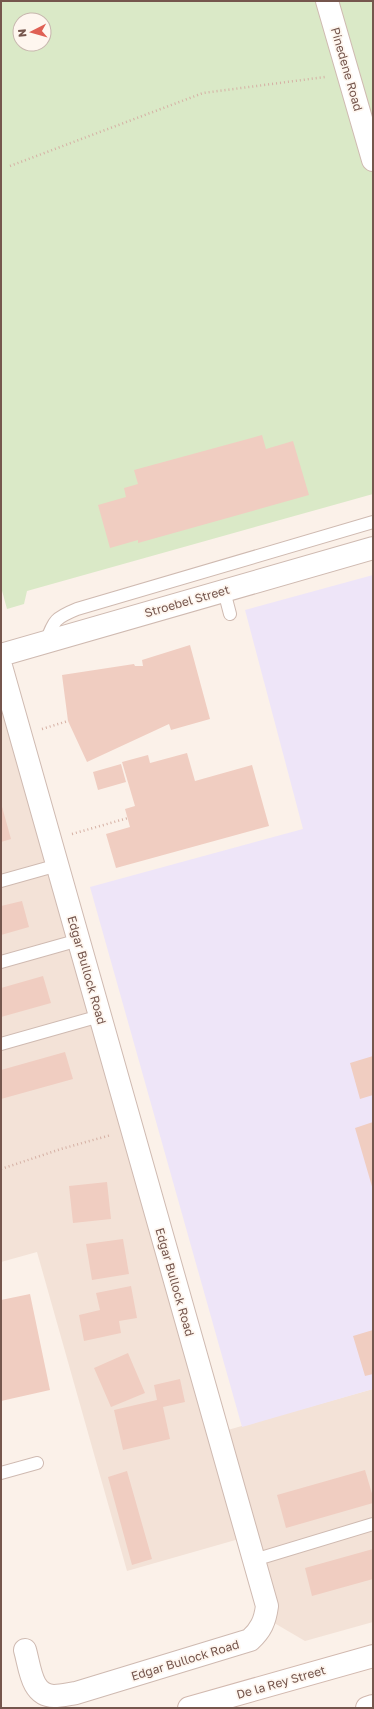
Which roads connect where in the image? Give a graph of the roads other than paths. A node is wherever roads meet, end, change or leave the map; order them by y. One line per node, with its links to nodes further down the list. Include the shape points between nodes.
1 (327, 1): 2 (street, Pinedene Road)
2 (373, 160)
3 (373, 522): 7 (lane, via 76,609 54,622)
4 (373, 548): 5 (street, Stroebel Street)
5 (224, 591): 6 (lane); 7 (street, Stroebel Street)
6 (230, 614)
7 (46, 642): 8 (street, Stroebel Street)
8 (1, 655)
9 (1, 666): 10 (street, Edgar Bullock Road)
10 (58, 865): 11 (lane); 12 (street, Edgar Bullock Road)
11 (1, 881)
12 (79, 940): 13 (lane); 14 (street, Edgar Bullock Road)
13 (1, 962)
14 (100, 1016): 15 (lane); 19 (street, Edgar Bullock Road)
15 (1, 1044)
16 (37, 1463): 17 (lane)
17 (1, 1473)
18 (373, 1524): 19 (lane)
19 (254, 1560): 20 (street, Edgar Bullock Road, via 266,1606 266,1617 250,1640 76,1693 54,1696 43,1694 36,1688)
20 (25, 1650)
21 (373, 1656): 23 (street, De la Rey Street)
22 (373, 1706): 24 (street)
23 (189, 1708)
24 (367, 1708)

